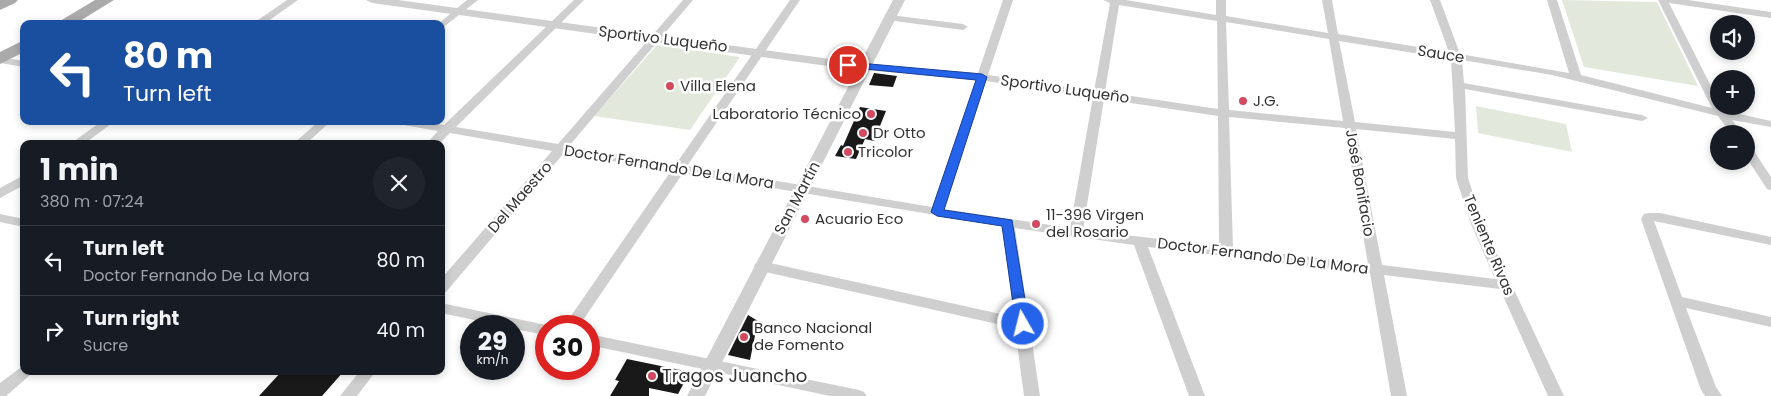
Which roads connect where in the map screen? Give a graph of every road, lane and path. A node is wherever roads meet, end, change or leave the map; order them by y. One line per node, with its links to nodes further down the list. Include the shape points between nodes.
1 (10, 0): 18 (main road)
2 (106, 0): 23 (main road)
3 (293, 0): 24 (street)
4 (372, 0): 19 (street, Sportivo Luqueño)
5 (473, 0): 19 (street)
6 (579, 0): 26 (street)
7 (688, 0): 28 (street, Del Maestro)
8 (795, 0): 31 (street)
9 (899, 0): 21 (street, San Martín)
10 (1008, 0): 36 (street)
11 (1112, 0): 22 (street, Sauce); 39 (street)
12 (1221, 0): 22 (street)
13 (1327, 0): 29 (street, José Bonifacio)
14 (1435, 0): 32 (street, Teniente Rivas)
15 (1552, 0): 37 (street)
16 (1662, 0): 41 (street, via 1713,102)
17 (1669, 0): 20 (street)
18 (0, 5)
19 (458, 12): 25 (street); 26 (street, Sportivo Luqueño)
20 (1771, 15)
21 (890, 18): 27 (street); 35 (street, San Martín)
22 (1222, 19): 29 (street, Sauce); 40 (street)
23 (70, 20)
24 (263, 20)
25 (445, 23)
26 (553, 25): 28 (street, Sportivo Luqueño); 49 (street)
27 (963, 27)
28 (656, 37): 31 (street, Sportivo Luqueño); 54 (street, Del Maestro)
29 (1334, 37): 32 (street, Sauce); 43 (street, José Bonifacio)
30 (20, 47): 33 (main road)
31 (760, 52): 35 (street, Sportivo Luqueño); 56 (street)
32 (1456, 57): 37 (street, Sauce); 38 (street, Teniente Rivas)
33 (0, 59): 34 (street)
34 (20, 63)
35 (866, 68): 36 (street, Sportivo Luqueño); 59 (street, San Martín)
36 (982, 77): 39 (street, Sportivo Luqueño); 61 (street)
37 (1576, 77): 41 (street, Sauce)
38 (1459, 85): 42 (street); 50 (street, Teniente Rivas)
39 (1099, 94): 40 (street, Sportivo Luqueño); 65 (street)
40 (1223, 113): 43 (street, Sportivo Luqueño); 68 (street)
41 (1726, 116): 44 (street, Sauce); 48 (street)
42 (1642, 118)
43 (1349, 124): 50 (street, Sportivo Luqueño); 70 (street, José Bonifacio)
44 (1771, 124)
45 (104, 125): 51 (street)
46 (321, 125): 52 (street)
47 (419, 125): 49 (street, Doctor Fernando De La Mora)
48 (1732, 125)
49 (446, 130): 53 (street); 54 (street, Doctor Fernando De La Mora)
50 (1461, 136): 72 (street, Teniente Rivas, via 1462,178 1477,224)
51 (83, 140)
52 (304, 140)
53 (436, 140)
54 (560, 149): 56 (street, Doctor Fernando De La Mora); 71 (street, Del Maestro)
55 (1755, 162): 58 (street)
56 (681, 168): 59 (street, Doctor Fernando De La Mora); 75 (street)
57 (20, 182): 60 (street)
58 (1771, 186)
59 (802, 189): 61 (street, Doctor Fernando De La Mora); 69 (street, San Martín)
60 (0, 194)
61 (937, 212): 64 (street, Doctor Fernando De La Mora)
62 (0, 218): 63 (street)
63 (20, 222)
64 (1008, 223): 65 (street, Doctor Fernando De La Mora); 77 (street)
65 (1076, 233): 67 (street, Doctor Fernando De La Mora)
66 (1771, 241): 73 (street, via 1649,217 1647,222)
67 (1139, 242): 68 (street, Doctor Fernando De La Mora); 88 (street)
68 (1226, 252): 70 (street, Doctor Fernando De La Mora)
69 (762, 266): 77 (street); 80 (street, San Martín)
70 (1376, 270): 72 (street, Doctor Fernando De La Mora); 89 (street, José Bonifacio)
71 (445, 283)
72 (1506, 285): 90 (street, Teniente Rivas)
73 (1677, 301): 76 (street); 91 (street)
74 (445, 309): 78 (street)
75 (579, 315)
76 (1771, 322)
77 (1023, 324): 87 (street)
78 (535, 328)
79 (600, 341): 80 (street)
80 (710, 365): 85 (street, San Martín); 86 (street)
81 (20, 375): 83 (street)
82 (366, 375): 84 (street)
83 (0, 392)
84 (348, 396)
85 (696, 396)
86 (859, 396)
87 (1032, 396)
88 (1198, 396)
89 (1400, 396)
90 (1556, 396)
91 (1714, 396)

